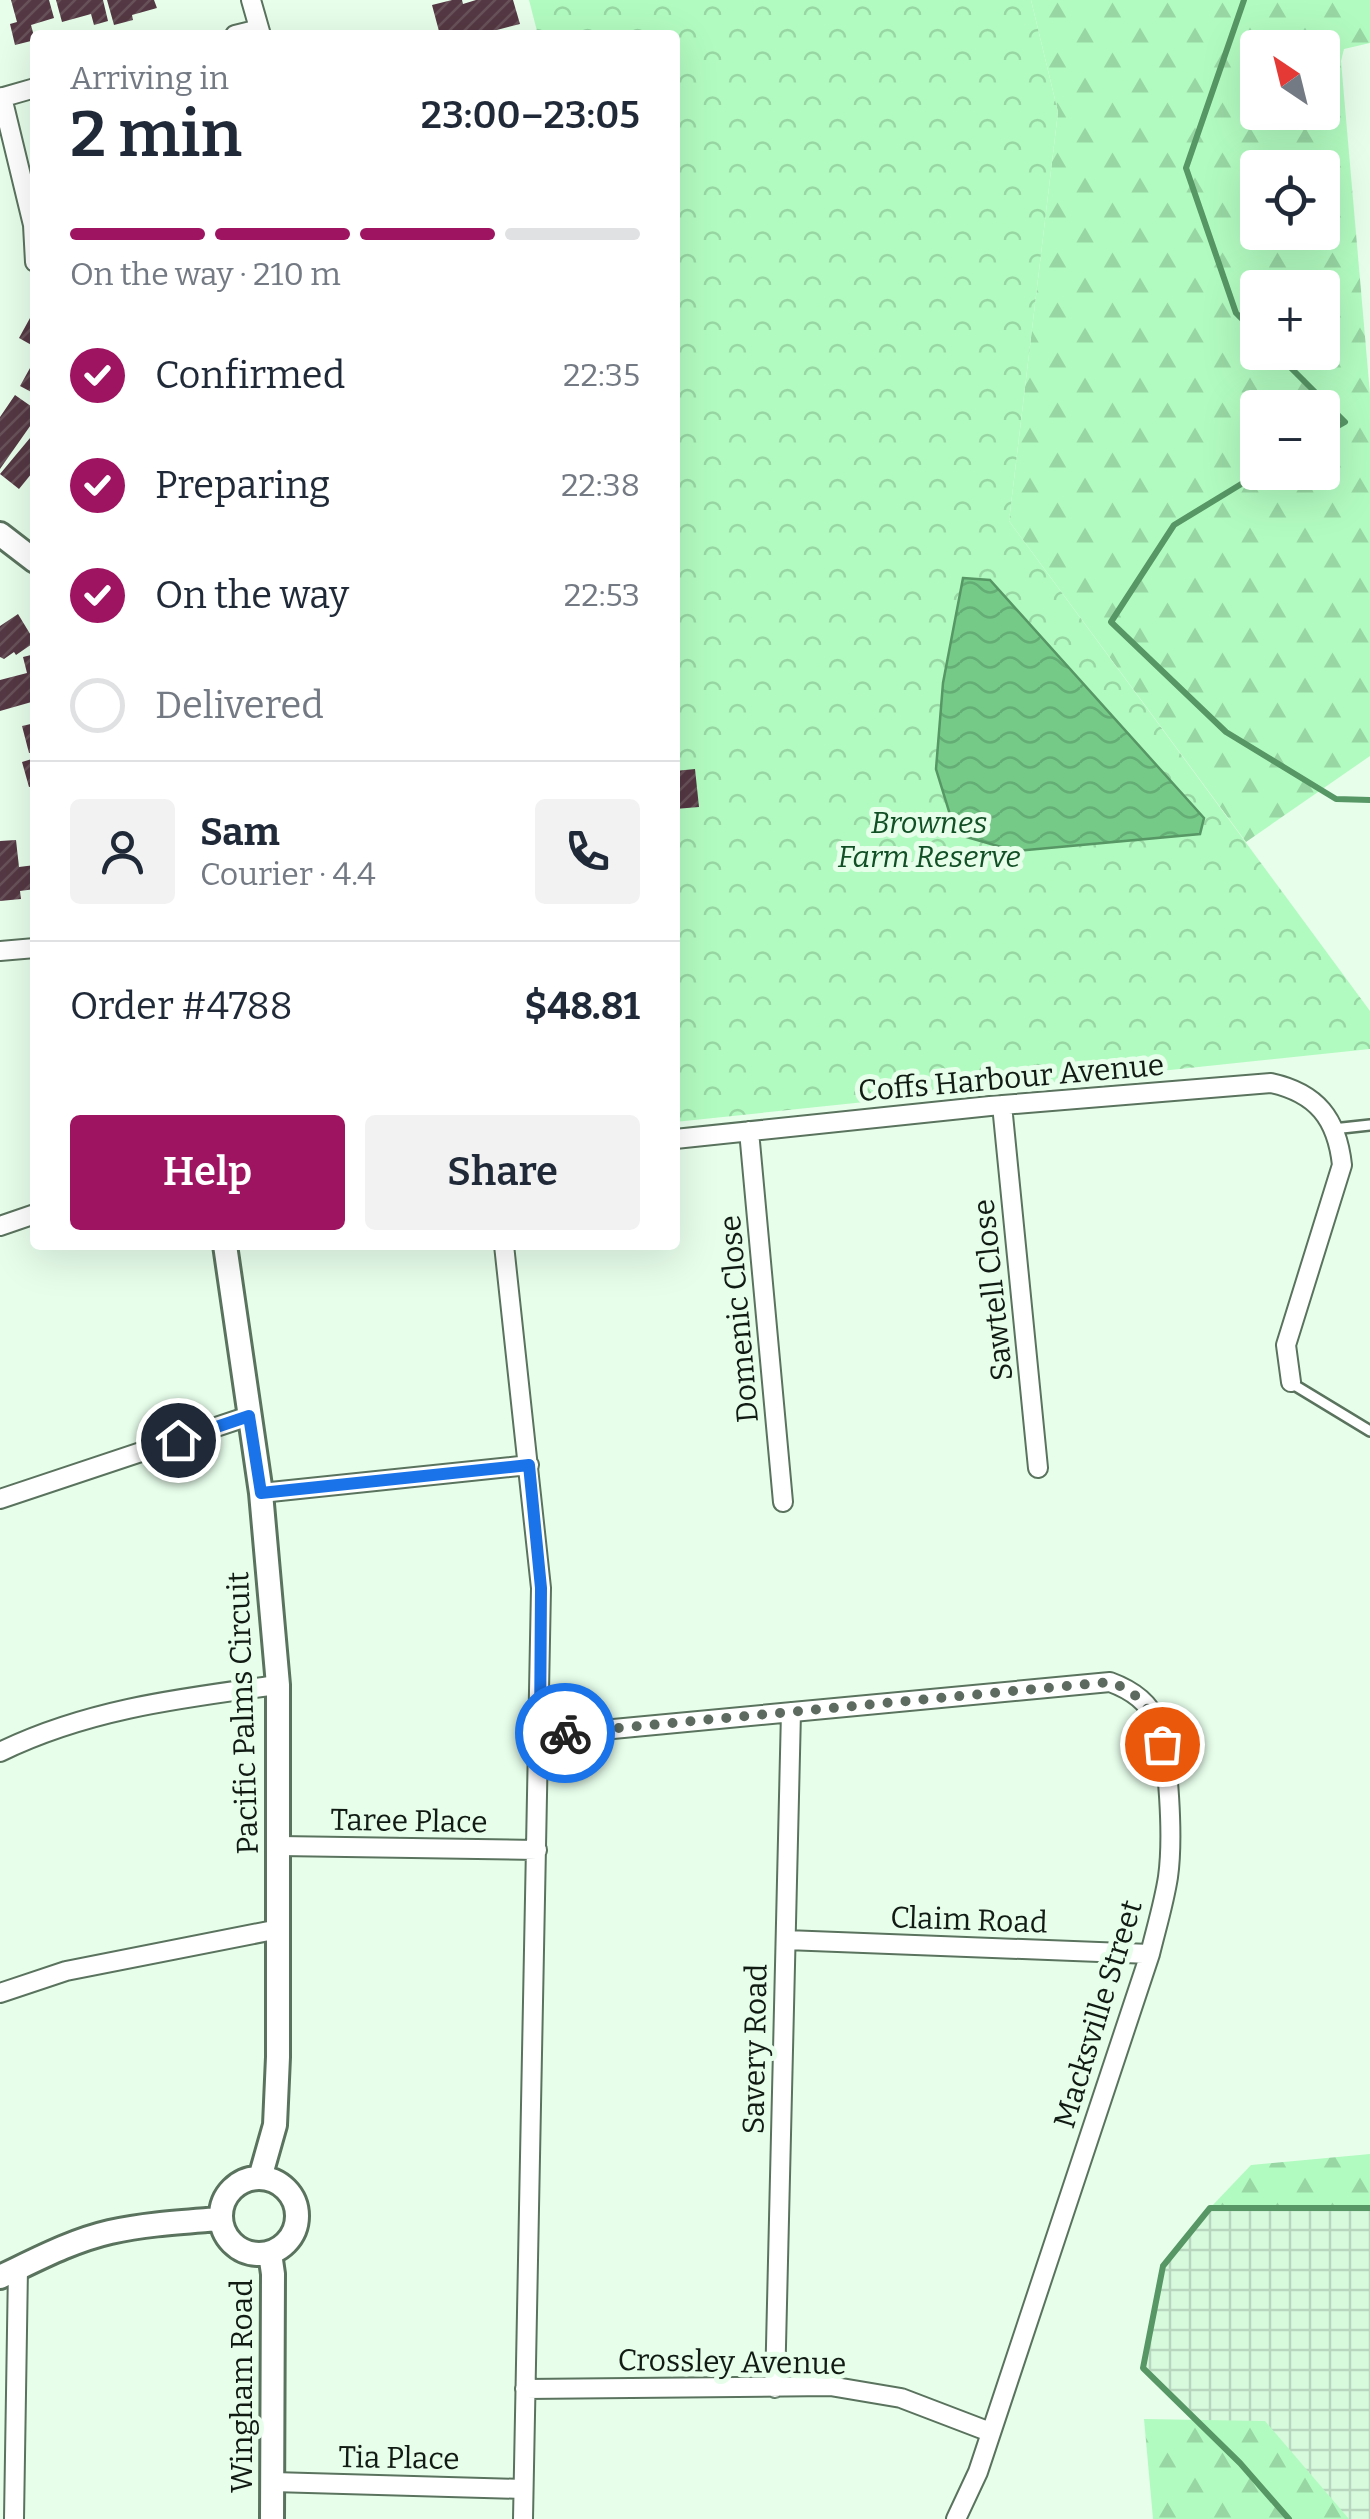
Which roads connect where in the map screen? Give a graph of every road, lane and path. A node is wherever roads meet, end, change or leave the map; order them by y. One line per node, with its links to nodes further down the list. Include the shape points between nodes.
1 (251, 0): 2 (street)
2 (259, 30)
3 (30, 89): 4 (street)
4 (1, 98): 5 (street)
5 (30, 213)
6 (0, 534): 7 (street)
7 (30, 557)
8 (30, 949): 9 (street)
9 (0, 952)
10 (1002, 1106): 12 (street, Coffs Harbour Avenue, via 1271,1083 1296,1088); 13 (street, Coffs Harbour Avenue); 23 (street, Sawtell Close)
11 (1370, 1125): 12 (lane)
12 (1334, 1128): 19 (street, via 1342,1166 1286,1344)
13 (750, 1131): 14 (street, Coffs Harbour Avenue); 26 (street, Domenic Close)
14 (680, 1138)
15 (30, 1216): 16 (street)
16 (0, 1226)
17 (226, 1250): 20 (street, Pacific Palms Circuit)
18 (505, 1250): 22 (street)
19 (1291, 1382): 21 (lane)
20 (249, 1416): 24 (street, Pacific Palms Circuit); 25 (street)
21 (1370, 1431)
22 (529, 1465): 24 (street); 29 (street, via 541,1588)
23 (1038, 1468)
24 (261, 1493): 27 (street, Pacific Palms Circuit)
25 (0, 1499)
26 (783, 1502)
27 (278, 1685): 30 (street, via 108,1711); 31 (street, Pacific Palms Circuit)
28 (791, 1712): 29 (street, Macksville Street); 34 (street, Savery Road); 35 (street, Macksville Street, via 1110,1682 1130,1690 1156,1719 1170,1823 1168,1876)
29 (540, 1736): 32 (street)
30 (0, 1752)
31 (280, 1846): 32 (street, Taree Place); 33 (street, Pacific Palms Circuit)
32 (537, 1850): 42 (street)
33 (279, 1929): 36 (street, via 66,1971); 37 (street, Pacific Palms Circuit, via 274,2125)
34 (786, 1940): 35 (street, Claim Road); 41 (street, Savery Road)
35 (1150, 1954): 43 (street, Macksville Street)
36 (0, 1993)
37 (260, 2178): 38 (street, via 234,2187); 39 (street, via 287,2190 297,2215 293,2234)
38 (220, 2219): 39 (street, via 236,2248); 40 (street, via 107,2232)
39 (270, 2253): 44 (street, Wingham Road)
40 (9, 2273): 46 (street)
41 (775, 2388): 42 (street, Crossley Avenue); 43 (street, Crossley Avenue, via 830,2386 901,2398)
42 (526, 2389): 45 (street)
43 (990, 2432): 49 (street, Macksville Street)
44 (273, 2482): 45 (street, Tia Place); 47 (street, Wingham Road)
45 (524, 2489): 48 (street)
46 (14, 2519)
47 (272, 2519)
48 (523, 2519)
49 (956, 2519)

